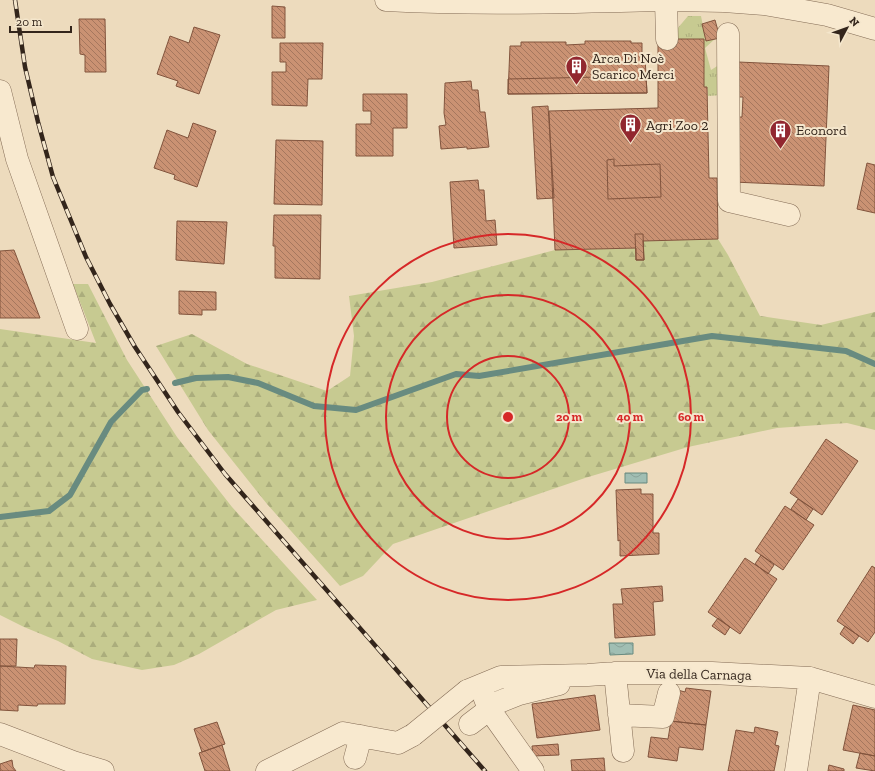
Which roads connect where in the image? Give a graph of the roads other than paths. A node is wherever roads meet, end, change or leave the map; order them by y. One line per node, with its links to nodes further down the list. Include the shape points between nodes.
1 (386, 0): 5 (street)
2 (660, 0): 5 (street)
3 (666, 0): 8 (street)
4 (674, 0): 6 (street, via 764,4 827,15)
5 (427, 1)
6 (875, 29)
7 (728, 34): 10 (street, via 729,201)
8 (667, 39)
9 (0, 91): 11 (street, via 17,159)
10 (789, 215)
11 (77, 330)
12 (615, 673): 13 (street, Via della Carnaga); 14 (street, Via della Carnaga, via 712,673); 19 (street)
13 (588, 675): 15 (street, Via della Carnaga, via 500,677); 18 (street, Via della Carnaga, via 519,694 498,702)
14 (810, 678): 17 (street, Via della Carnaga); 28 (street)
15 (474, 688): 18 (street); 22 (street, Via della Carnaga, bridge, via 413,735 398,743)
16 (669, 693): 19 (street, via 663,717)
17 (875, 697)
18 (489, 709): 20 (street, Via della Carnaga); 27 (street)
19 (619, 715): 23 (street)
20 (470, 724)
21 (0, 734): 26 (street)
22 (361, 736): 24 (street); 25 (street, Via della Carnaga, via 343,733)
23 (623, 751)
24 (355, 758)
25 (274, 769)
26 (103, 771)
27 (533, 771)
28 (796, 771)

